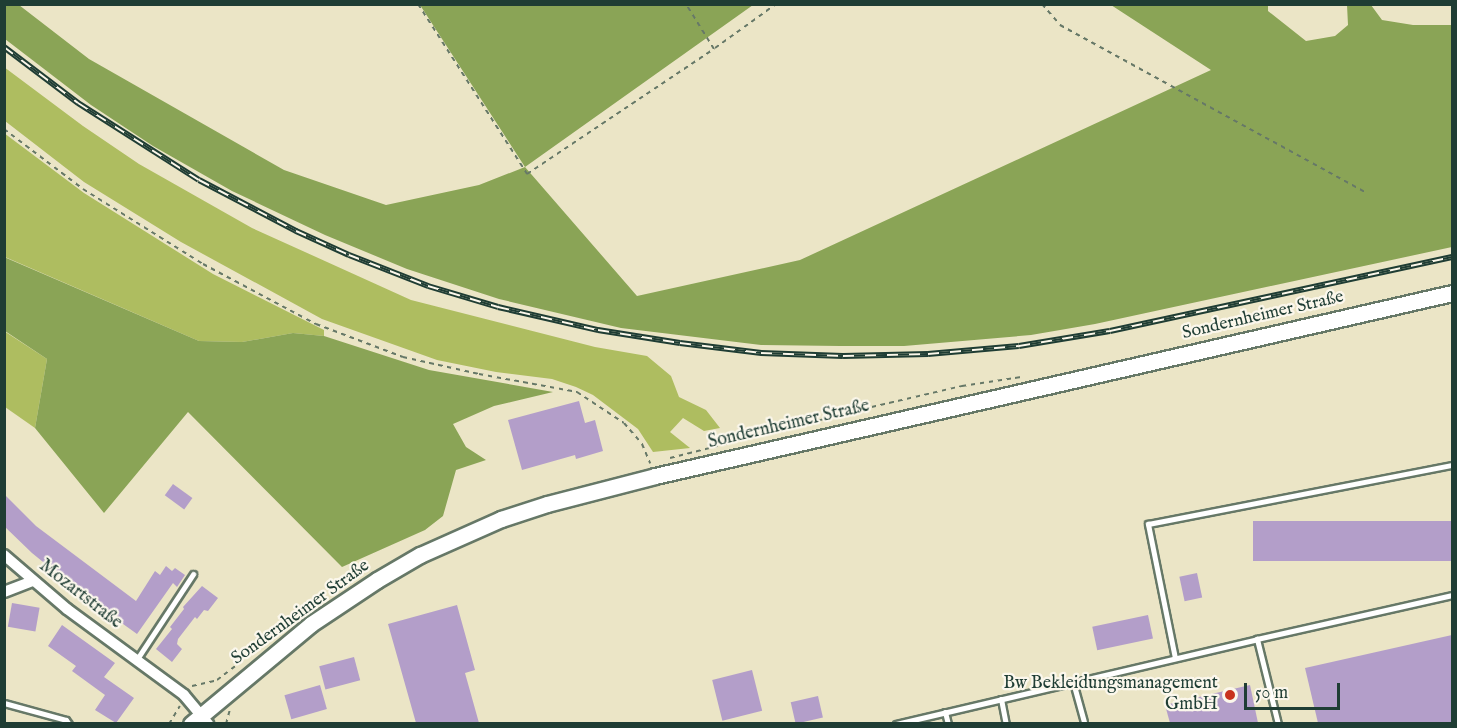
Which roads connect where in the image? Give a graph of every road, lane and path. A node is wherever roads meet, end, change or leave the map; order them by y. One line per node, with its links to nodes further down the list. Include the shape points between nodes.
1 (418, 4): 5 (path, via 527,174)
2 (686, 4): 5 (path)
3 (776, 4): 5 (path)
4 (1042, 4): 7 (path, via 1060,25)
5 (714, 49)
6 (4, 129): 10 (path, via 83,189 138,224 203,264 316,324 403,357 577,392 624,423 642,444)
7 (1367, 193)
8 (1452, 293): 25 (main road, Sondernheimer Straße, via 655,476 510,516 429,551 376,580 311,624)
9 (1452, 465): 17 (lane, via 1148,524)
10 (651, 466)
11 (4, 555): 13 (street, Mozartstraße)
12 (193, 574): 18 (lane)
13 (33, 581): 14 (street); 18 (street, Mozartstraße)
14 (4, 592)
15 (1452, 596): 16 (lane)
16 (1257, 639): 17 (lane); 33 (lane)
17 (1175, 658): 19 (lane)
18 (137, 659): 20 (street, Mozartstraße)
19 (1073, 682): 21 (lane); 26 (lane)
20 (188, 699): 25 (street, Mozartstraße); 28 (path, via 176,709)
21 (1001, 699): 24 (lane); 32 (lane)
22 (234, 703): 29 (path)
23 (4, 704): 27 (lane)
24 (945, 712): 30 (lane); 31 (lane)
25 (200, 721)
26 (1084, 722)
27 (69, 723)
28 (169, 723)
29 (226, 723)
30 (896, 723)
31 (948, 723)
32 (1006, 723)
33 (1278, 723)

